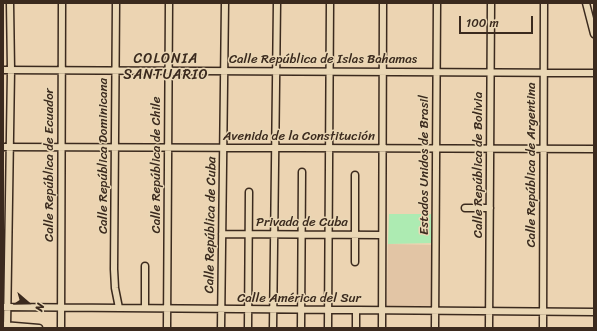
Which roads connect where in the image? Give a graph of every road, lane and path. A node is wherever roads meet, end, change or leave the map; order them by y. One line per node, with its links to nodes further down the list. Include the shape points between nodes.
1 (10, 3): 16 (street)
2 (62, 3): 17 (street, Calle República de Ecuador)
3 (116, 3): 18 (street, Calle República Dominicana)
4 (169, 3): 19 (street, Calle República de Chile)
5 (225, 3): 20 (street, Calle República de Cuba)
6 (277, 3): 21 (street)
7 (330, 3): 22 (street)
8 (383, 3): 23 (street)
9 (437, 3): 24 (street, Estados Unidos de Brasil)
10 (491, 3): 25 (street, Calle República de Bolivia)
11 (544, 3): 26 (street, Calle República de Argentina)
12 (586, 3): 13 (street)
13 (593, 22): 14 (street)
14 (594, 34)
15 (3, 70): 16 (street, Calle República de Islas Bahamas)
16 (11, 70): 17 (street, Calle República de Islas Bahamas); 28 (street)
17 (61, 70): 18 (street, Calle República de Islas Bahamas); 29 (street, Calle República de Ecuador)
18 (116, 71): 19 (street, Calle República de Islas Bahamas); 30 (street, Calle República Dominicana)
19 (169, 71): 20 (street, Calle República de Islas Bahamas); 31 (street, Calle República de Chile)
20 (224, 71): 21 (street, Calle República de Islas Bahamas); 32 (street, Calle República de Cuba)
21 (276, 71): 22 (street, Calle República de Islas Bahamas); 33 (street)
22 (330, 72): 23 (street, Calle República de Islas Bahamas); 34 (street)
23 (383, 72): 24 (street, Calle República de Islas Bahamas); 35 (street)
24 (437, 72): 25 (street, Calle República de Islas Bahamas); 36 (street, Estados Unidos de Brasil)
25 (491, 72): 26 (street, Calle República de Islas Bahamas); 37 (street, Calle República de Bolivia)
26 (543, 72): 27 (street, Calle República de Islas Bahamas); 38 (street, Calle República de Argentina)
27 (594, 73)
28 (6, 147): 29 (street, Avenida de la Constitución); 54 (street)
29 (62, 147): 30 (street, Avenida de la Constitución); 55 (street, Calle República de Ecuador)
30 (115, 147): 31 (street, Avenida de la Constitución); 56 (street, Calle República Dominicana, via 114,282)
31 (168, 147): 32 (street, Avenida de la Constitución); 58 (street, Calle República de Chile)
32 (223, 148): 33 (street, Avenida de la Constitución); 45 (street, Calle República de Cuba)
33 (275, 148): 34 (street, Avenida de la Constitución); 47 (street)
34 (329, 148): 35 (street, Avenida de la Constitución); 49 (street)
35 (382, 148): 36 (street, Avenida de la Constitución); 51 (street)
36 (436, 149): 37 (street, Avenida de la Constitución); 66 (street, Estados Unidos de Brasil)
37 (490, 149): 38 (street, Avenida de la Constitución); 44 (street, Calle República de Bolivia)
38 (543, 149): 39 (street, Avenida de la Constitución); 68 (street, Calle República de Argentina)
39 (594, 149)
40 (302, 172): 48 (street)
41 (356, 175): 50 (street)
42 (249, 192): 46 (street)
43 (465, 208): 44 (street)
44 (490, 208): 67 (street, Calle República de Bolivia)
45 (222, 234): 46 (street, Privada de Cuba); 59 (street, Calle República de Cuba)
46 (249, 234): 47 (street, Privada de Cuba); 60 (street)
47 (274, 234): 48 (street, Privada de Cuba); 61 (street)
48 (302, 234): 49 (street, Privada de Cuba); 62 (street)
49 (328, 234): 50 (street, Privada de Cuba); 63 (street)
50 (355, 235): 51 (street, Privada de Cuba); 52 (street)
51 (382, 235): 65 (street)
52 (355, 262)
53 (145, 266): 57 (street)
54 (5, 307): 55 (street, Calle América del Sur); 70 (street)
55 (61, 308): 56 (street, Calle América del Sur); 72 (street, Calle República de Ecuador)
56 (119, 308): 57 (street, Calle América del Sur)
57 (145, 308): 58 (street, Calle América del Sur)
58 (167, 309): 59 (street, Calle América del Sur); 73 (street, Calle República de Chile)
59 (221, 309): 60 (street, Calle América del Sur); 74 (street, Calle República de Cuba)
60 (248, 309): 61 (street, Calle América del Sur); 75 (street)
61 (273, 309): 62 (street, Calle América del Sur); 76 (street)
62 (301, 310): 63 (street, Calle América del Sur); 77 (street)
63 (327, 310): 64 (street, Calle América del Sur); 78 (street)
64 (356, 310): 65 (street, Calle América del Sur); 79 (street)
65 (382, 310): 66 (street, Calle América del Sur); 80 (street)
66 (435, 311): 67 (street, Calle América del Sur); 81 (street, Estados Unidos de Brasil)
67 (490, 311): 68 (street, Calle América del Sur); 82 (street, Calle República de Bolivia)
68 (542, 311): 69 (street, Calle América del Sur); 83 (street, Calle República de Argentina)
69 (594, 312)
70 (6, 326): 71 (street)
71 (39, 328)
72 (61, 328)
73 (167, 328)
74 (221, 328)
75 (248, 328)
76 (273, 328)
77 (301, 328)
78 (328, 328)
79 (356, 328)
80 (382, 328)
81 (435, 328)
82 (489, 328)
83 (542, 328)

